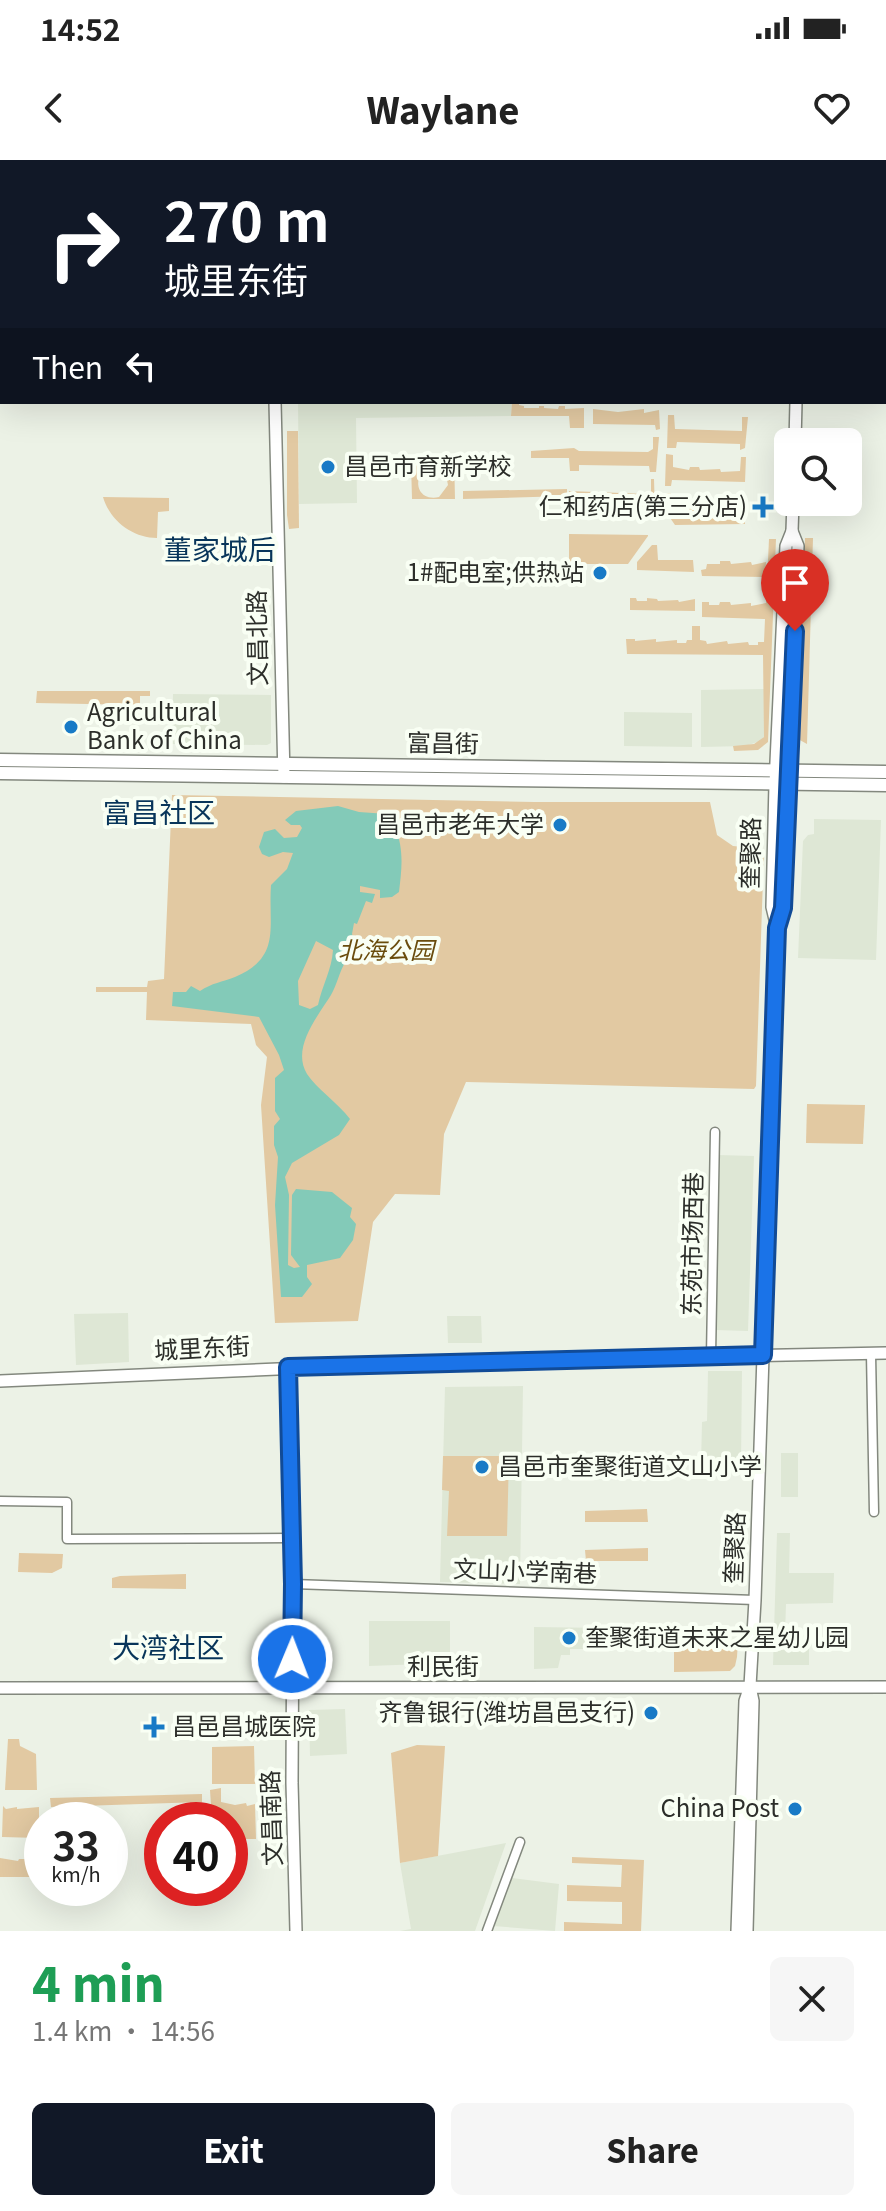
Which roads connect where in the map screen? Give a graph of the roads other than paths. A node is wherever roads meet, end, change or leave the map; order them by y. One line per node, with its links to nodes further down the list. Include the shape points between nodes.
1 (275, 404): 7 (street, 文昌北路)
2 (796, 404): 3 (street)
3 (795, 428)
4 (793, 516): 5 (street, 奎聚路)
5 (792, 531): 10 (street, 奎聚路, via 786,546); 11 (street, via 798,546)
6 (0, 760): 7 (main road, 富昌街)
7 (283, 770): 9 (main road, 富昌街); 10 (main road, 富昌街)
8 (886, 772): 11 (main road, 富昌街)
9 (0, 773)
10 (775, 777): 11 (main road, 富昌街); 13 (street, 奎聚路, via 772,907)
11 (789, 777): 12 (main road, 富昌街); 13 (street, via 783,908)
12 (886, 785)
13 (777, 928): 17 (street, 奎聚路)
14 (715, 1132): 18 (street, 东苑市场西巷)
15 (886, 1353): 16 (street, 城里东街)
16 (871, 1354): 17 (street, 城里东街); 22 (street)
17 (763, 1355): 18 (street, 城里东街); 25 (street, 奎聚路)
18 (711, 1356): 19 (street, 城里东街)
19 (288, 1367): 20 (street, 城里东街); 23 (street, 文昌南路)
20 (0, 1381)
21 (0, 1501): 23 (street, via 67,1502 67,1539)
22 (874, 1512)
23 (292, 1538): 24 (street, 文昌南路)
24 (293, 1584): 25 (street, 文山小学南巷); 29 (street, 文昌南路)
25 (755, 1600): 26 (street, 奎聚路)
26 (750, 1686): 27 (street, 利民街); 29 (street, 利民街); 33 (street, 奎聚路, via 745,1701); 34 (street, 奎聚路)
27 (886, 1687)
28 (0, 1688): 29 (street, 利民街)
29 (291, 1688): 31 (street, 文昌南路)
30 (520, 1842): 32 (street)
31 (296, 1931)
32 (487, 1931)
33 (737, 1931)
34 (747, 1931)

